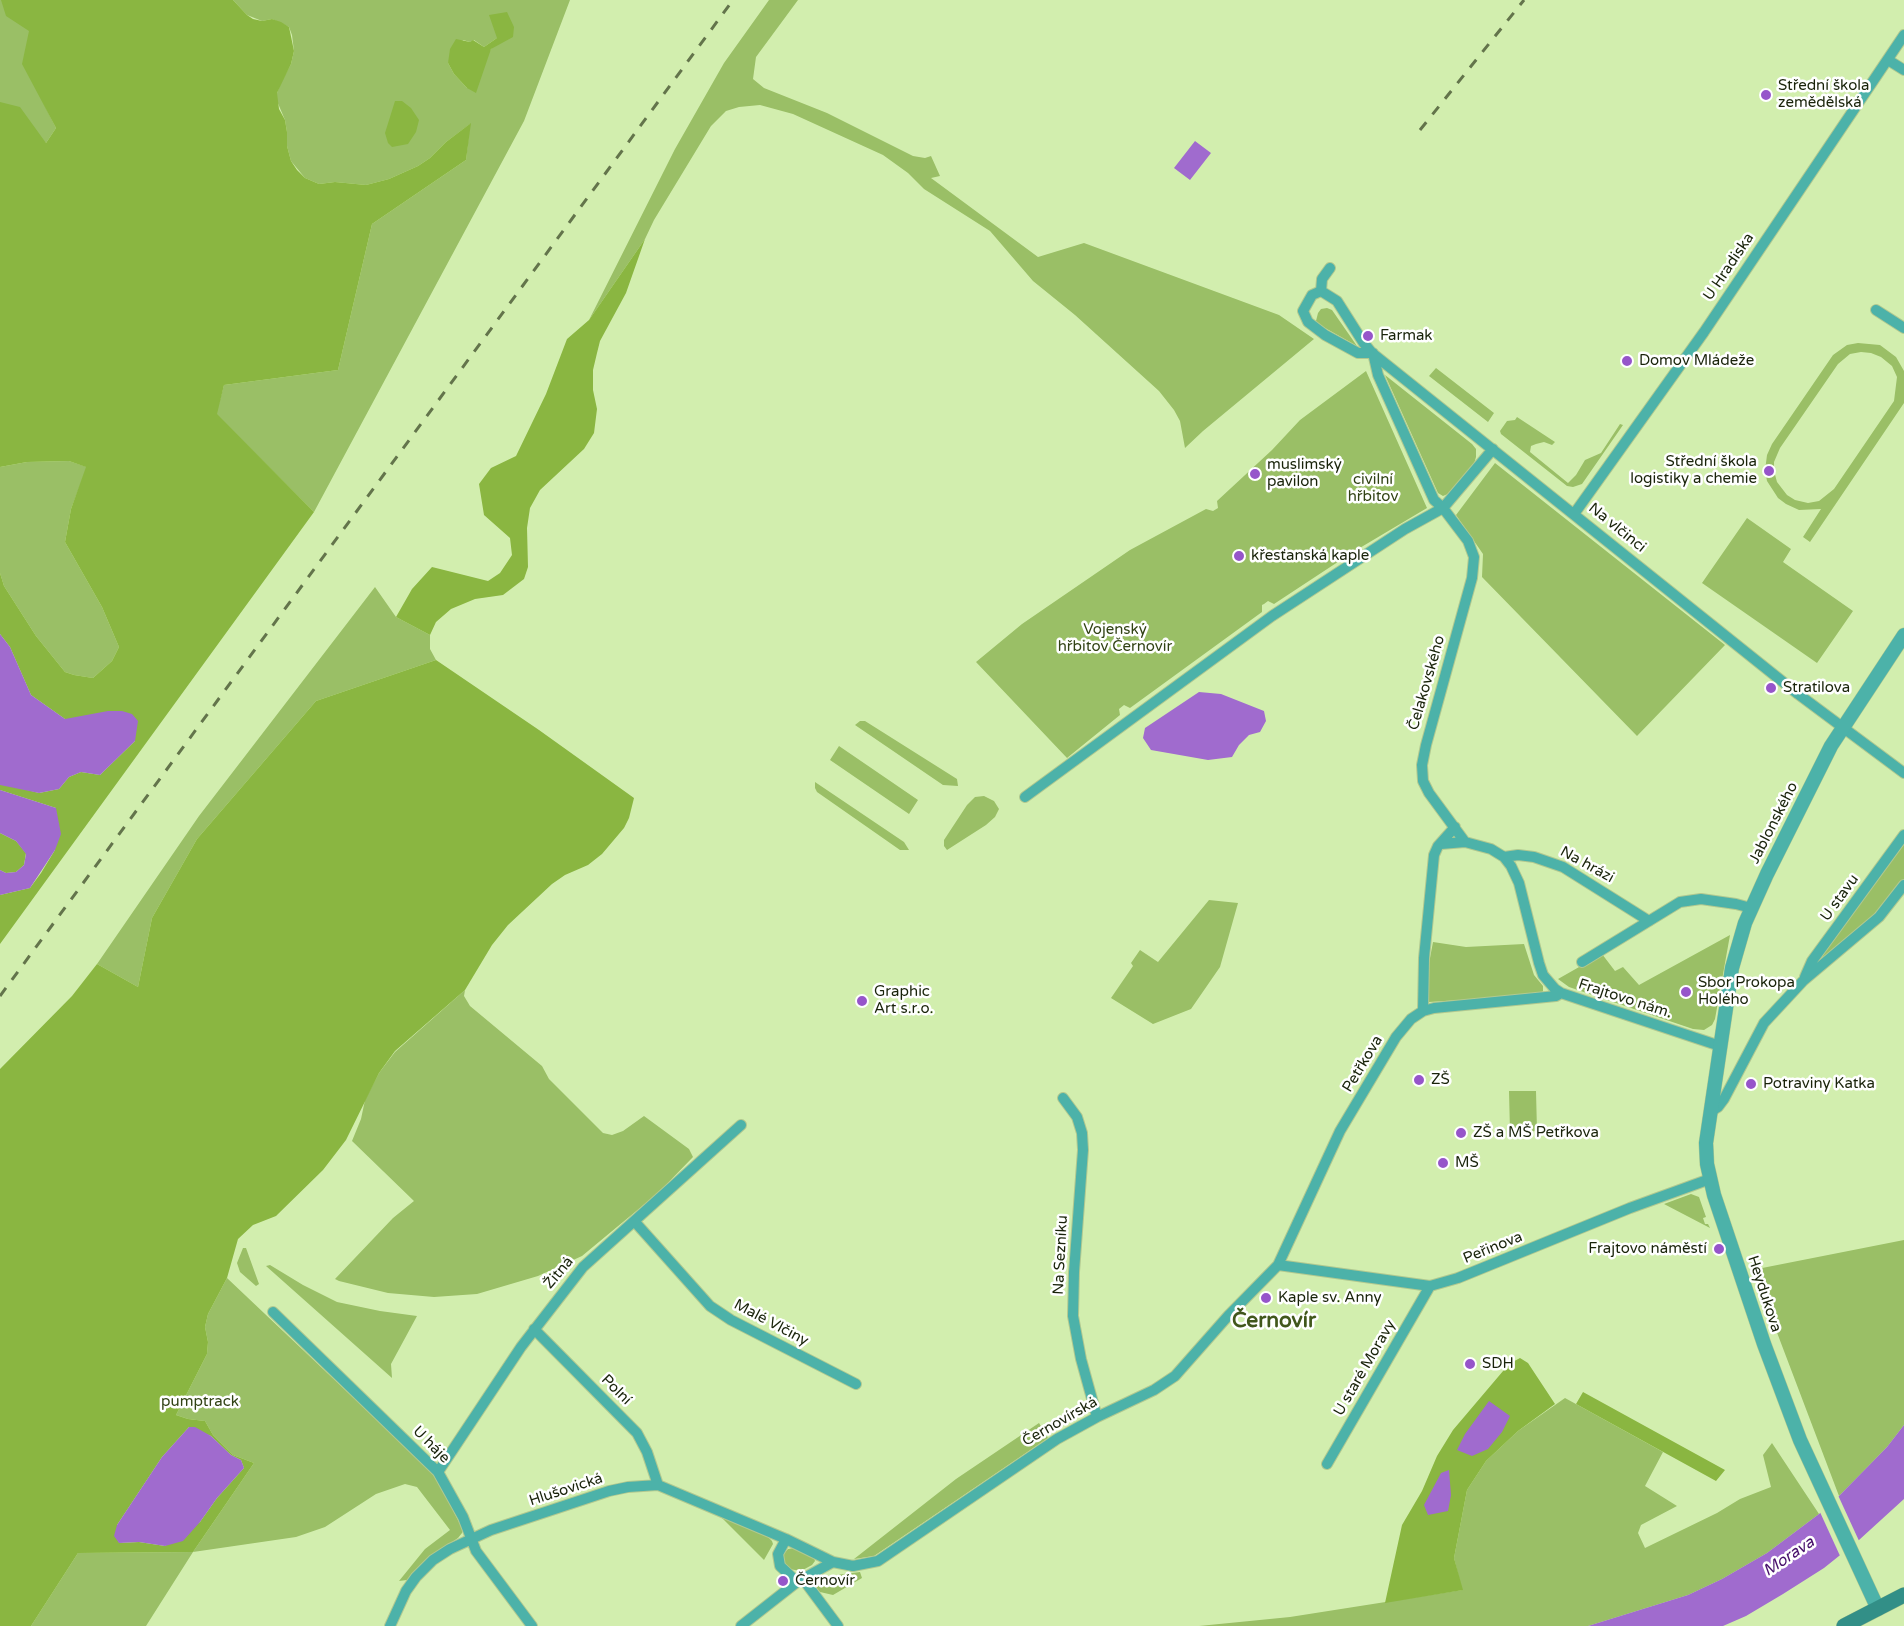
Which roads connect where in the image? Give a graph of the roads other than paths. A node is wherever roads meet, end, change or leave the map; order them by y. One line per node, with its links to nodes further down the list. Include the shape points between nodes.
1 (1904, 35): 2 (street, U Hradiska)
2 (1888, 60): 3 (street); 11 (street, U Hradiska, via 1704,332)
3 (1904, 70)
4 (1330, 268): 5 (street)
5 (1320, 291): 8 (street, Na vlčinci, via 1337,301); 8 (street, Na vlčinci, via 1303,311 1308,322 1358,353)
6 (1876, 310): 7 (street)
7 (1904, 328)
8 (1372, 353): 9 (street, Na vlčinci); 10 (street, Čelakovského, via 1378,375 1434,500)
9 (1493, 449): 10 (street); 11 (street, Na vlčinci)
10 (1443, 508): 15 (street, via 1272,616); 16 (street, Čelakovského, via 1471,547 1474,563 1422,765 1425,786)
11 (1574, 514): 13 (street, Na vlčinci)
12 (1904, 635): 13 (street, Jablonského)
13 (1842, 728): 14 (street); 22 (street, Jablonského)
14 (1904, 773)
15 (1025, 797)
16 (1455, 827): 18 (street, Čelakovského); 19 (street)
17 (1904, 835): 25 (street, U stavu, via 1812,961)
18 (1465, 842): 19 (street); 20 (street, via 1484,846)
19 (1441, 844): 27 (street, via 1434,859)
20 (1504, 857): 23 (street, Na hrázi, via 1534,857 1563,867); 26 (street, Frajtovo nám., via 1516,873 1543,975)
21 (1904, 885): 25 (street, U stavu, via 1879,917)
22 (1751, 909): 23 (street, Frajtovo nám., via 1736,903 1689,900); 28 (street, Jablonského, via 1734,958)
23 (1649, 921): 24 (street, Frajtovo nám.)
24 (1582, 963)
25 (1803, 981): 30 (street, U stavu, via 1758,1033 1724,1100)
26 (1561, 993): 27 (street); 28 (street, Frajtovo nám.)
27 (1423, 1011): 34 (street, Petřkova, via 1401,1029 1340,1131)
28 (1720, 1046): 30 (street, Heydukova)
29 (1063, 1098): 39 (street, Na Sezníku, via 1077,1117 1082,1133 1073,1317)
30 (1710, 1112): 32 (street, Heydukova, via 1706,1151)
31 (741, 1125): 33 (street, Žitná)
32 (1710, 1179): 35 (street, Peřinova); 48 (street, Heydukova, via 1792,1420)
33 (635, 1222): 37 (street, Žitná, via 583,1267); 38 (street, Malé Vlčiny, via 710,1306)
34 (1278, 1265): 35 (street, Peřinova); 39 (street, Černovírská, via 1175,1376)
35 (1430, 1286): 40 (street, U staré Moravy)
36 (273, 1312): 41 (street, U háje)
37 (534, 1329): 41 (street, Žitná); 42 (street, Polní, via 637,1432)
38 (856, 1384)
39 (1097, 1417): 45 (street, Černovírská, via 1057,1439 878,1561 853,1566)
40 (1327, 1464)
41 (438, 1472): 43 (street, U háje)
42 (658, 1485): 43 (street, Hlušovická, via 609,1491); 44 (street, Hlušovická)
43 (471, 1538): 49 (street, Hlušovická, via 440,1555 416,1577); 50 (street, U háje, via 479,1555)
44 (786, 1539): 45 (street, Hlušovická); 46 (street, via 778,1554 780,1566)
45 (833, 1562): 46 (street)
46 (800, 1581): 51 (street); 52 (street)
47 (1904, 1594): 48 (main road)
48 (1878, 1609): 53 (main road)
49 (390, 1626)
50 (532, 1626)
51 (741, 1626)
52 (838, 1626)
53 (1844, 1626)

